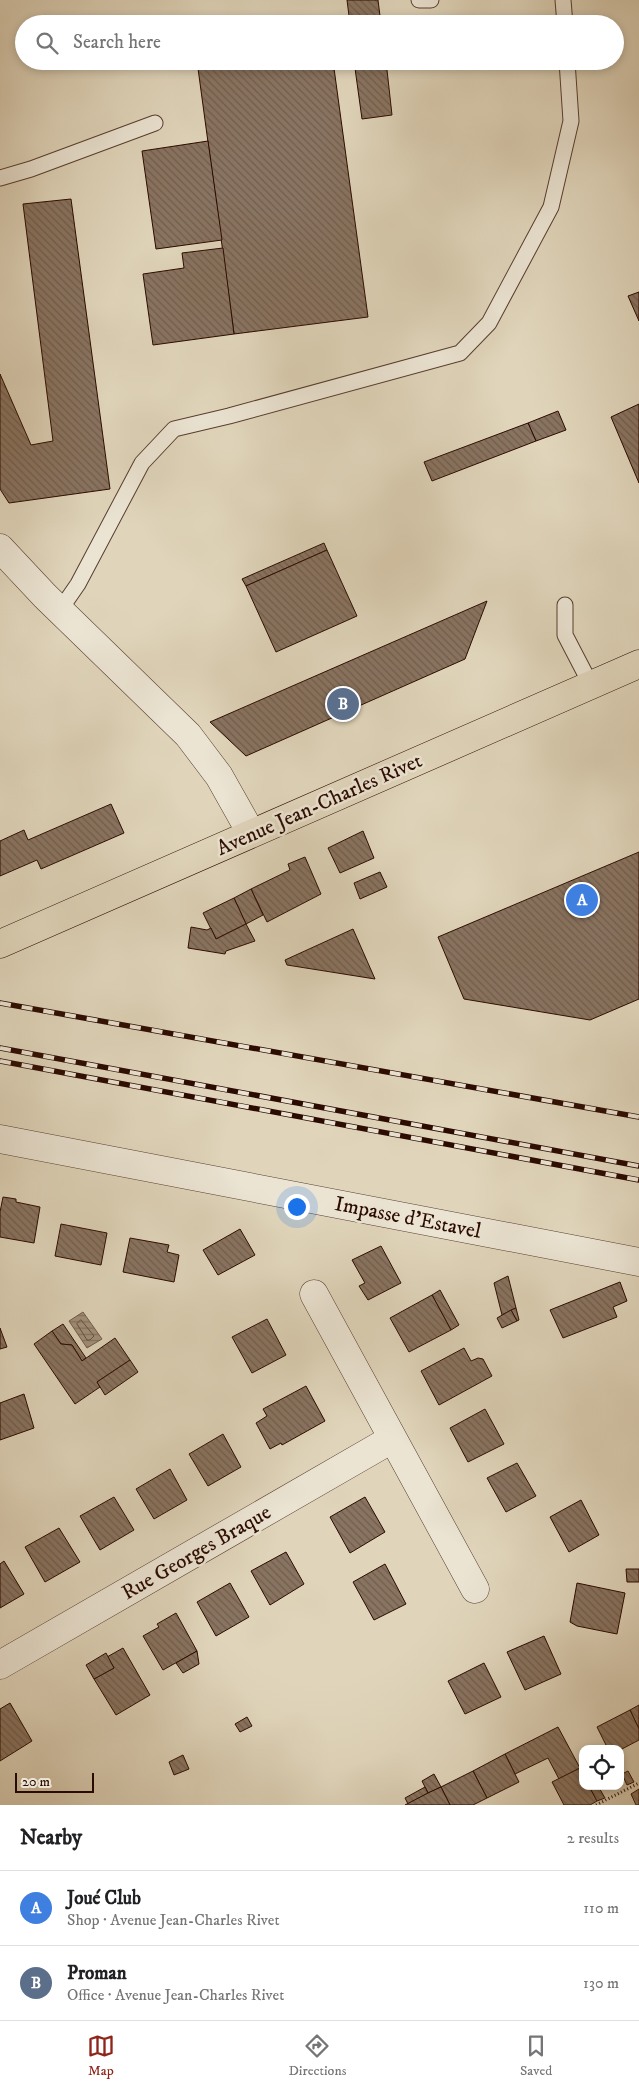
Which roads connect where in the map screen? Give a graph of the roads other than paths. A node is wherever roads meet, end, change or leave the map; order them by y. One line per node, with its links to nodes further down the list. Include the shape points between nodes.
1 (419, 0): 2 (lane)
2 (431, 0)
3 (563, 0): 4 (lane)
4 (564, 15)
5 (568, 70): 10 (lane, via 571,121 551,207 488,323 460,353 174,429 142,463 78,584)
6 (155, 122): 7 (lane)
7 (0, 178)
8 (0, 548): 10 (street)
9 (565, 606): 12 (lane, via 565,635)
10 (60, 610): 13 (street, via 188,735 219,776)
11 (639, 664): 12 (main road, Avenue Jean-Charles Rivet)
12 (591, 685): 13 (main road, Avenue Jean-Charles Rivet)
13 (251, 833): 14 (main road, Avenue Jean-Charles Rivet)
14 (0, 944)
15 (0, 1139): 16 (street, Impasse d'Estavel)
16 (639, 1262)
17 (314, 1294): 18 (street)
18 (392, 1439): 19 (street); 20 (street, Rue Georges Braque)
19 (476, 1589)
20 (0, 1665)

